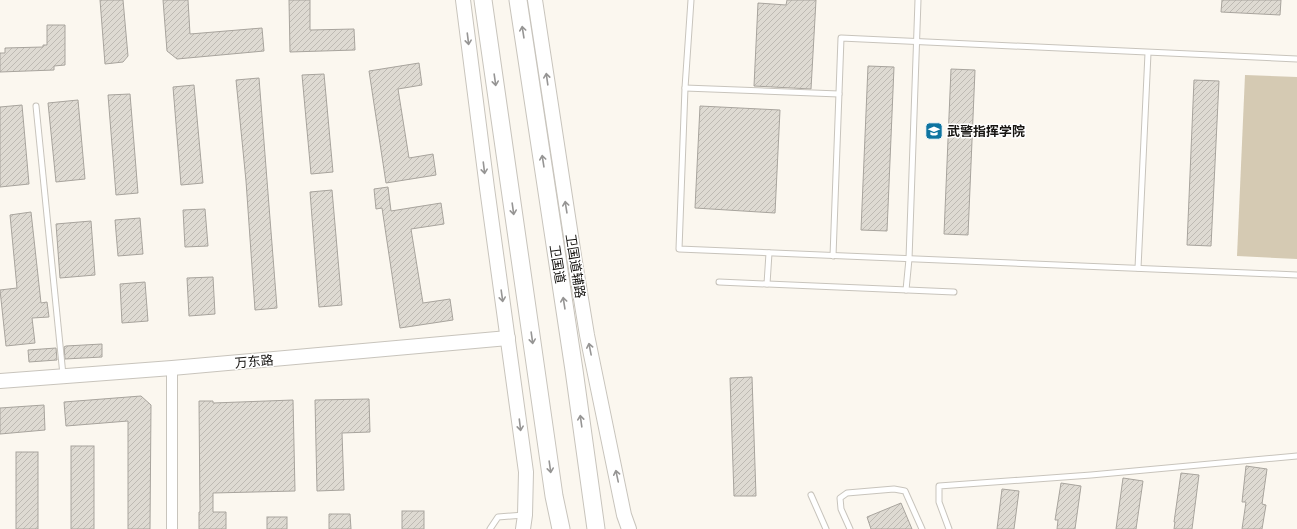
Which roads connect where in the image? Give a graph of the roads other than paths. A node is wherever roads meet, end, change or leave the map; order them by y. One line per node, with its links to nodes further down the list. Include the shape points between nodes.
1 (463, 0): 22 (main road, one-way to 22)
2 (483, 0): 29 (highway, one-way to 29)
3 (518, 0): 26 (highway, 卫国道, one-way to 3)
4 (535, 0): 30 (main road, 卫国道辅路, one-way to 4, via 587,335)
5 (690, 0): 10 (lane)
6 (918, 0): 7 (lane)
7 (916, 42): 8 (lane); 11 (lane, via 841,38); 15 (lane)
8 (1148, 53): 9 (lane); 16 (lane)
9 (1297, 59)
10 (685, 88): 11 (lane); 13 (lane, via 679,249)
11 (839, 94): 14 (lane)
12 (36, 106): 24 (lane)
13 (769, 253): 14 (lane); 19 (lane)
14 (833, 256): 15 (lane)
15 (909, 259): 16 (lane); 20 (lane)
16 (1138, 268): 17 (lane)
17 (1297, 275)
18 (719, 282): 19 (lane)
19 (767, 284): 20 (lane)
20 (906, 290): 21 (lane)
21 (954, 292)
22 (508, 338): 23 (main road, 万东路); 31 (main road, one-way to 31, via 526,472)
23 (172, 368): 24 (main road, 万东路); 32 (street)
24 (63, 376): 25 (main road, 万东路)
25 (0, 381)
26 (586, 451): 36 (highway, 卫国道); 37 (highway)
27 (1297, 456): 43 (lane, via 939,486 939,502)
28 (811, 495): 40 (lane)
29 (554, 496): 34 (highway); 35 (highway)
30 (624, 515): 38 (main road); 39 (main road, 卫国道辅路)
31 (525, 524): 33 (lane, via 498,517)
32 (172, 529)
33 (490, 529)
34 (553, 529)
35 (561, 529)
36 (596, 529)
37 (607, 529)
38 (620, 529)
39 (629, 529)
40 (826, 529)
41 (850, 529): 42 (lane, via 841,509 840,498 847,493 894,489 905,491)
42 (922, 529)
43 (949, 529)

